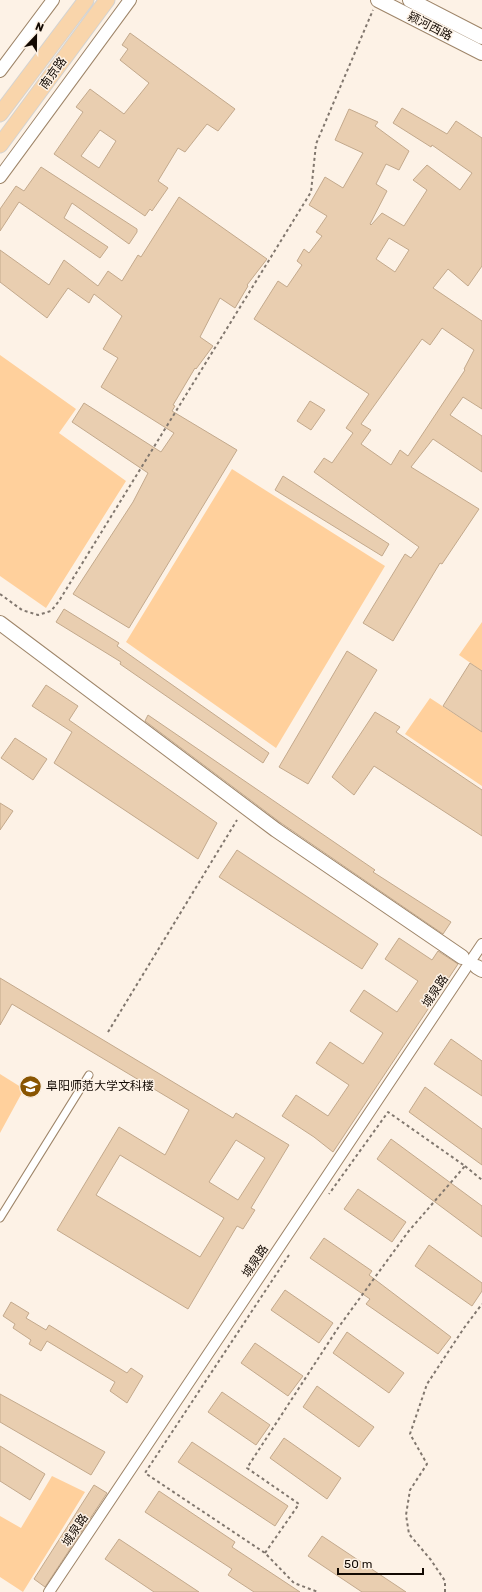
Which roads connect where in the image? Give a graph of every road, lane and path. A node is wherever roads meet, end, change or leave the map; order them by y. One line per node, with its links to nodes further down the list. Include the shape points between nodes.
1 (53, 0): 9 (street)
2 (86, 0): 10 (main road, 南京路)
3 (107, 0): 11 (main road, 南京路)
4 (130, 0): 12 (street)
5 (410, 0): 7 (main road, 颍河西路)
6 (376, 4): 8 (main road, 颍河西路); 13 (path, via 316,144 311,192 60,601 51,611 38,616 22,610)
7 (482, 37)
8 (482, 53)
9 (0, 71)
10 (0, 114)
11 (0, 146)
12 (0, 177)
13 (0, 594)
14 (0, 623): 17 (main road, via 276,830)
15 (238, 820): 18 (path)
16 (482, 944): 27 (street, 城泉路)
17 (462, 956)
18 (108, 1032)
19 (89, 1075): 23 (street)
20 (465, 1166): 21 (path); 22 (path, via 388,1112); 26 (path, via 408,1232 338,1328 247,1468 299,1504)
21 (482, 1180)
22 (328, 1196)
23 (0, 1218)
24 (293, 1248): 26 (path, via 145,1473)
25 (482, 1304): 29 (path, via 427,1384 410,1434 427,1464 410,1490 406,1515 409,1534 445,1581)
26 (265, 1553): 28 (path, via 294,1583)
27 (49, 1592)
28 (318, 1592)
29 (445, 1592)

